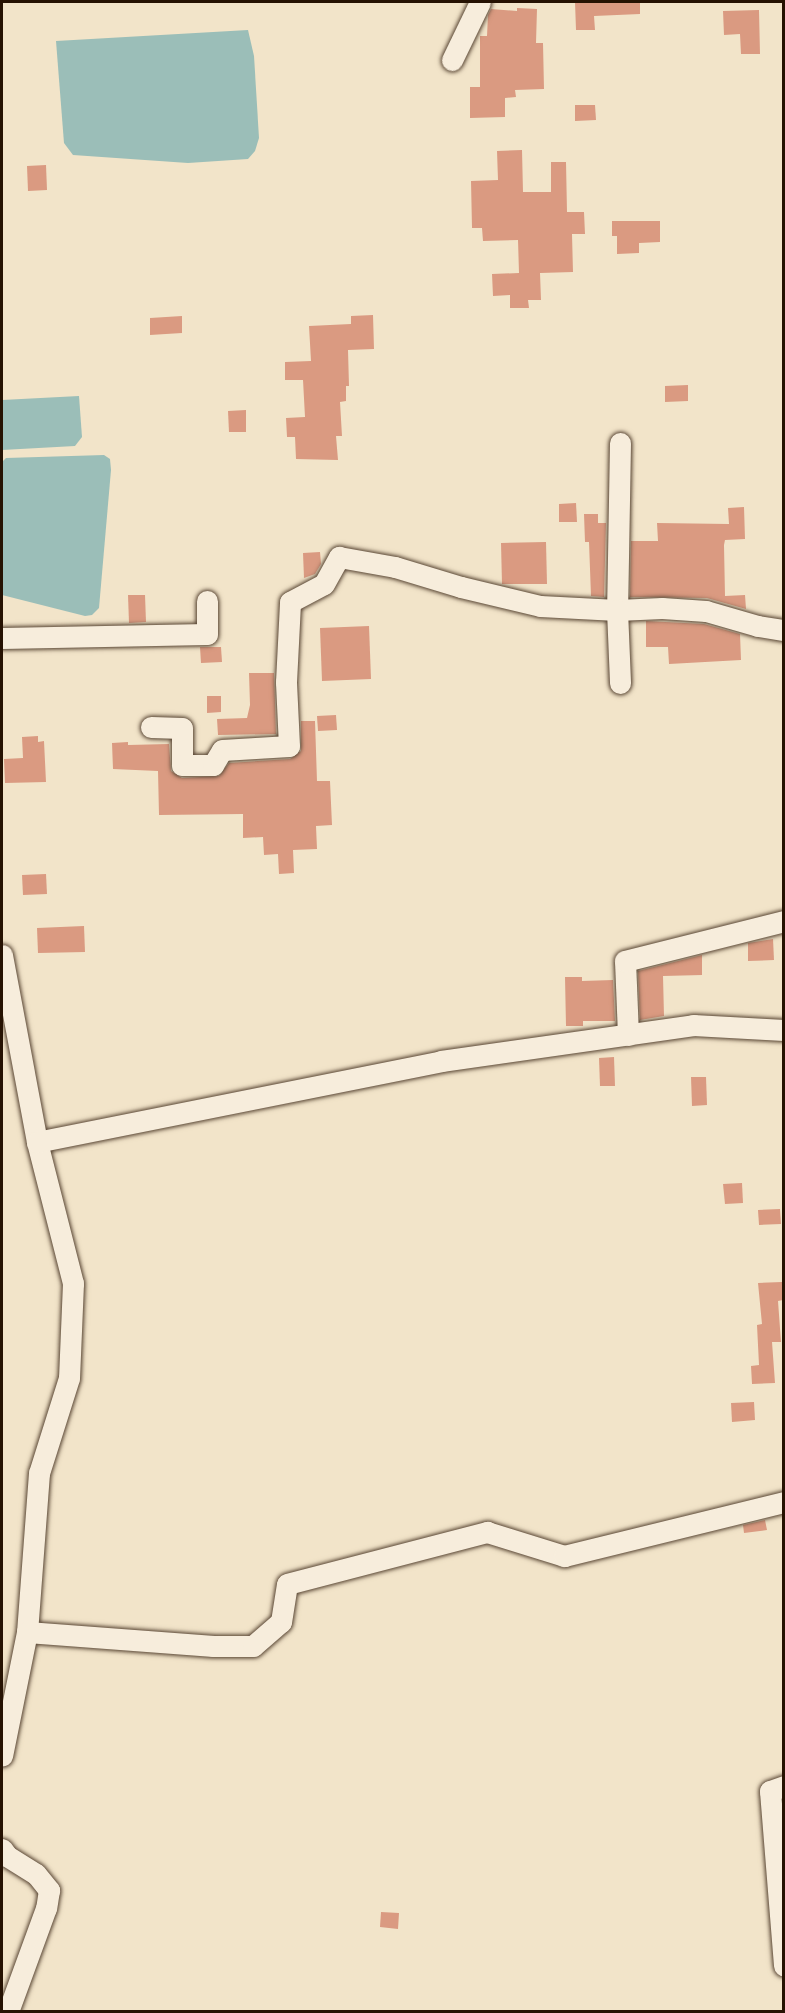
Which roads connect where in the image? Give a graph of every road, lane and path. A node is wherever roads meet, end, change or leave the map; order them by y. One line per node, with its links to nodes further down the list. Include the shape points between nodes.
1 (480, 2): 2 (street)
2 (452, 60)
3 (620, 443): 5 (street)
4 (207, 601): 7 (street, via 207,633)
5 (617, 610): 6 (street, via 706,611); 8 (street); 9 (street, via 540,606 395,567 339,557 324,584 290,602 286,682 289,746 222,750 213,765 182,765 182,728)
6 (783, 630)
7 (2, 638)
8 (620, 683)
9 (151, 727)
10 (783, 921): 13 (street, via 625,961)
11 (2, 955): 14 (street)
12 (783, 1030): 13 (street, via 693,1025)
13 (628, 1035): 14 (street, via 441,1061)
14 (37, 1142): 16 (street, via 73,1282 69,1378 39,1473)
15 (783, 1502): 16 (street, via 564,1556 487,1532 287,1584 280,1622 253,1646)
16 (27, 1632): 17 (street)
17 (2, 1756)
18 (783, 1786): 20 (street, via 770,1791)
19 (2, 1849): 21 (street, via 36,1874 49,1890)
20 (783, 1965)
21 (8, 2012)

